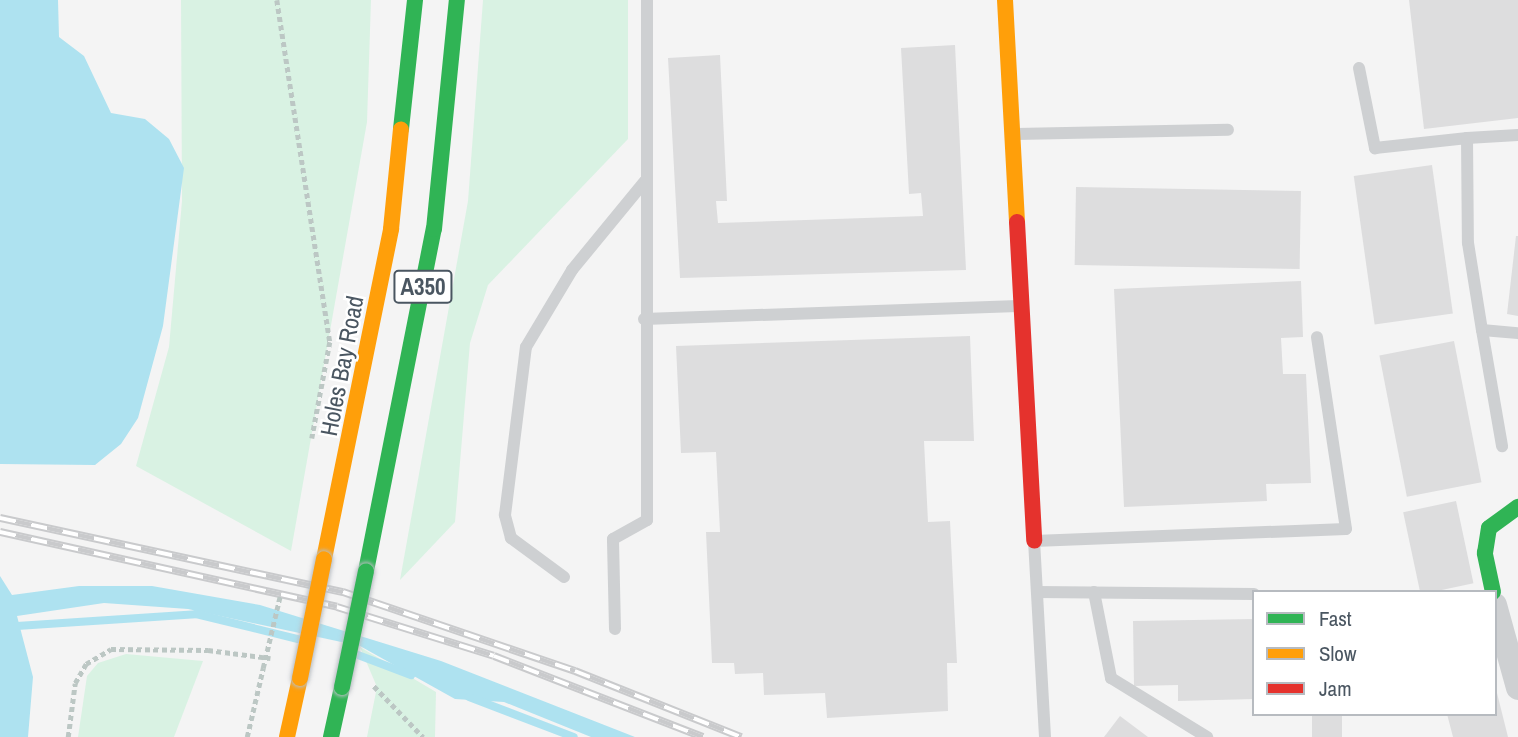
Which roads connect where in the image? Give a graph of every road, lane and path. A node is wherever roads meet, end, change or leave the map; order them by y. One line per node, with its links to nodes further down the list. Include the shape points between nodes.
1 (276, 0): 17 (path, via 330,342)
2 (415, 0): 34 (main road, Holes Bay Road / A350, bridge, via 391,229)
3 (457, 0): 35 (main road, A350, bridge, via 434,229)
4 (647, 0): 11 (lane)
5 (1004, 0): 8 (main road)
6 (1359, 68): 10 (lane, via 1375,148)
7 (1228, 130): 8 (lane)
8 (1012, 134): 12 (main road)
9 (1518, 135): 10 (lane)
10 (1467, 138): 14 (lane, via 1468,243)
11 (645, 181): 13 (lane); 21 (lane, via 572,270 526,347 505,515 511,538)
12 (1021, 306): 13 (lane); 20 (main road)
13 (644, 319): 28 (lane, via 647,520 613,539)
14 (1482, 330): 15 (lane); 18 (lane)
15 (1518, 333)
16 (1317, 337): 20 (lane, via 1346,529)
17 (310, 446)
18 (1502, 446)
19 (1518, 507): 23 (main road, via 1489,528 1485,553)
20 (1034, 541): 24 (lane)
21 (565, 577)
22 (282, 590): 33 (path, bridge)
23 (1493, 590)
24 (1037, 592): 25 (lane); 37 (lane)
25 (1094, 592): 26 (lane); 38 (lane, via 1111,678)
26 (1252, 594)
27 (1497, 612): 31 (street)
28 (615, 629)
29 (276, 660): 32 (path, via 208,650 111,649 86,664 75,683)
30 (365, 683): 36 (path, via 377,687)
31 (1518, 688)
32 (68, 737)
33 (247, 737)
34 (287, 737)
35 (331, 737)
36 (423, 737)
37 (1045, 737)
38 (1207, 737)

